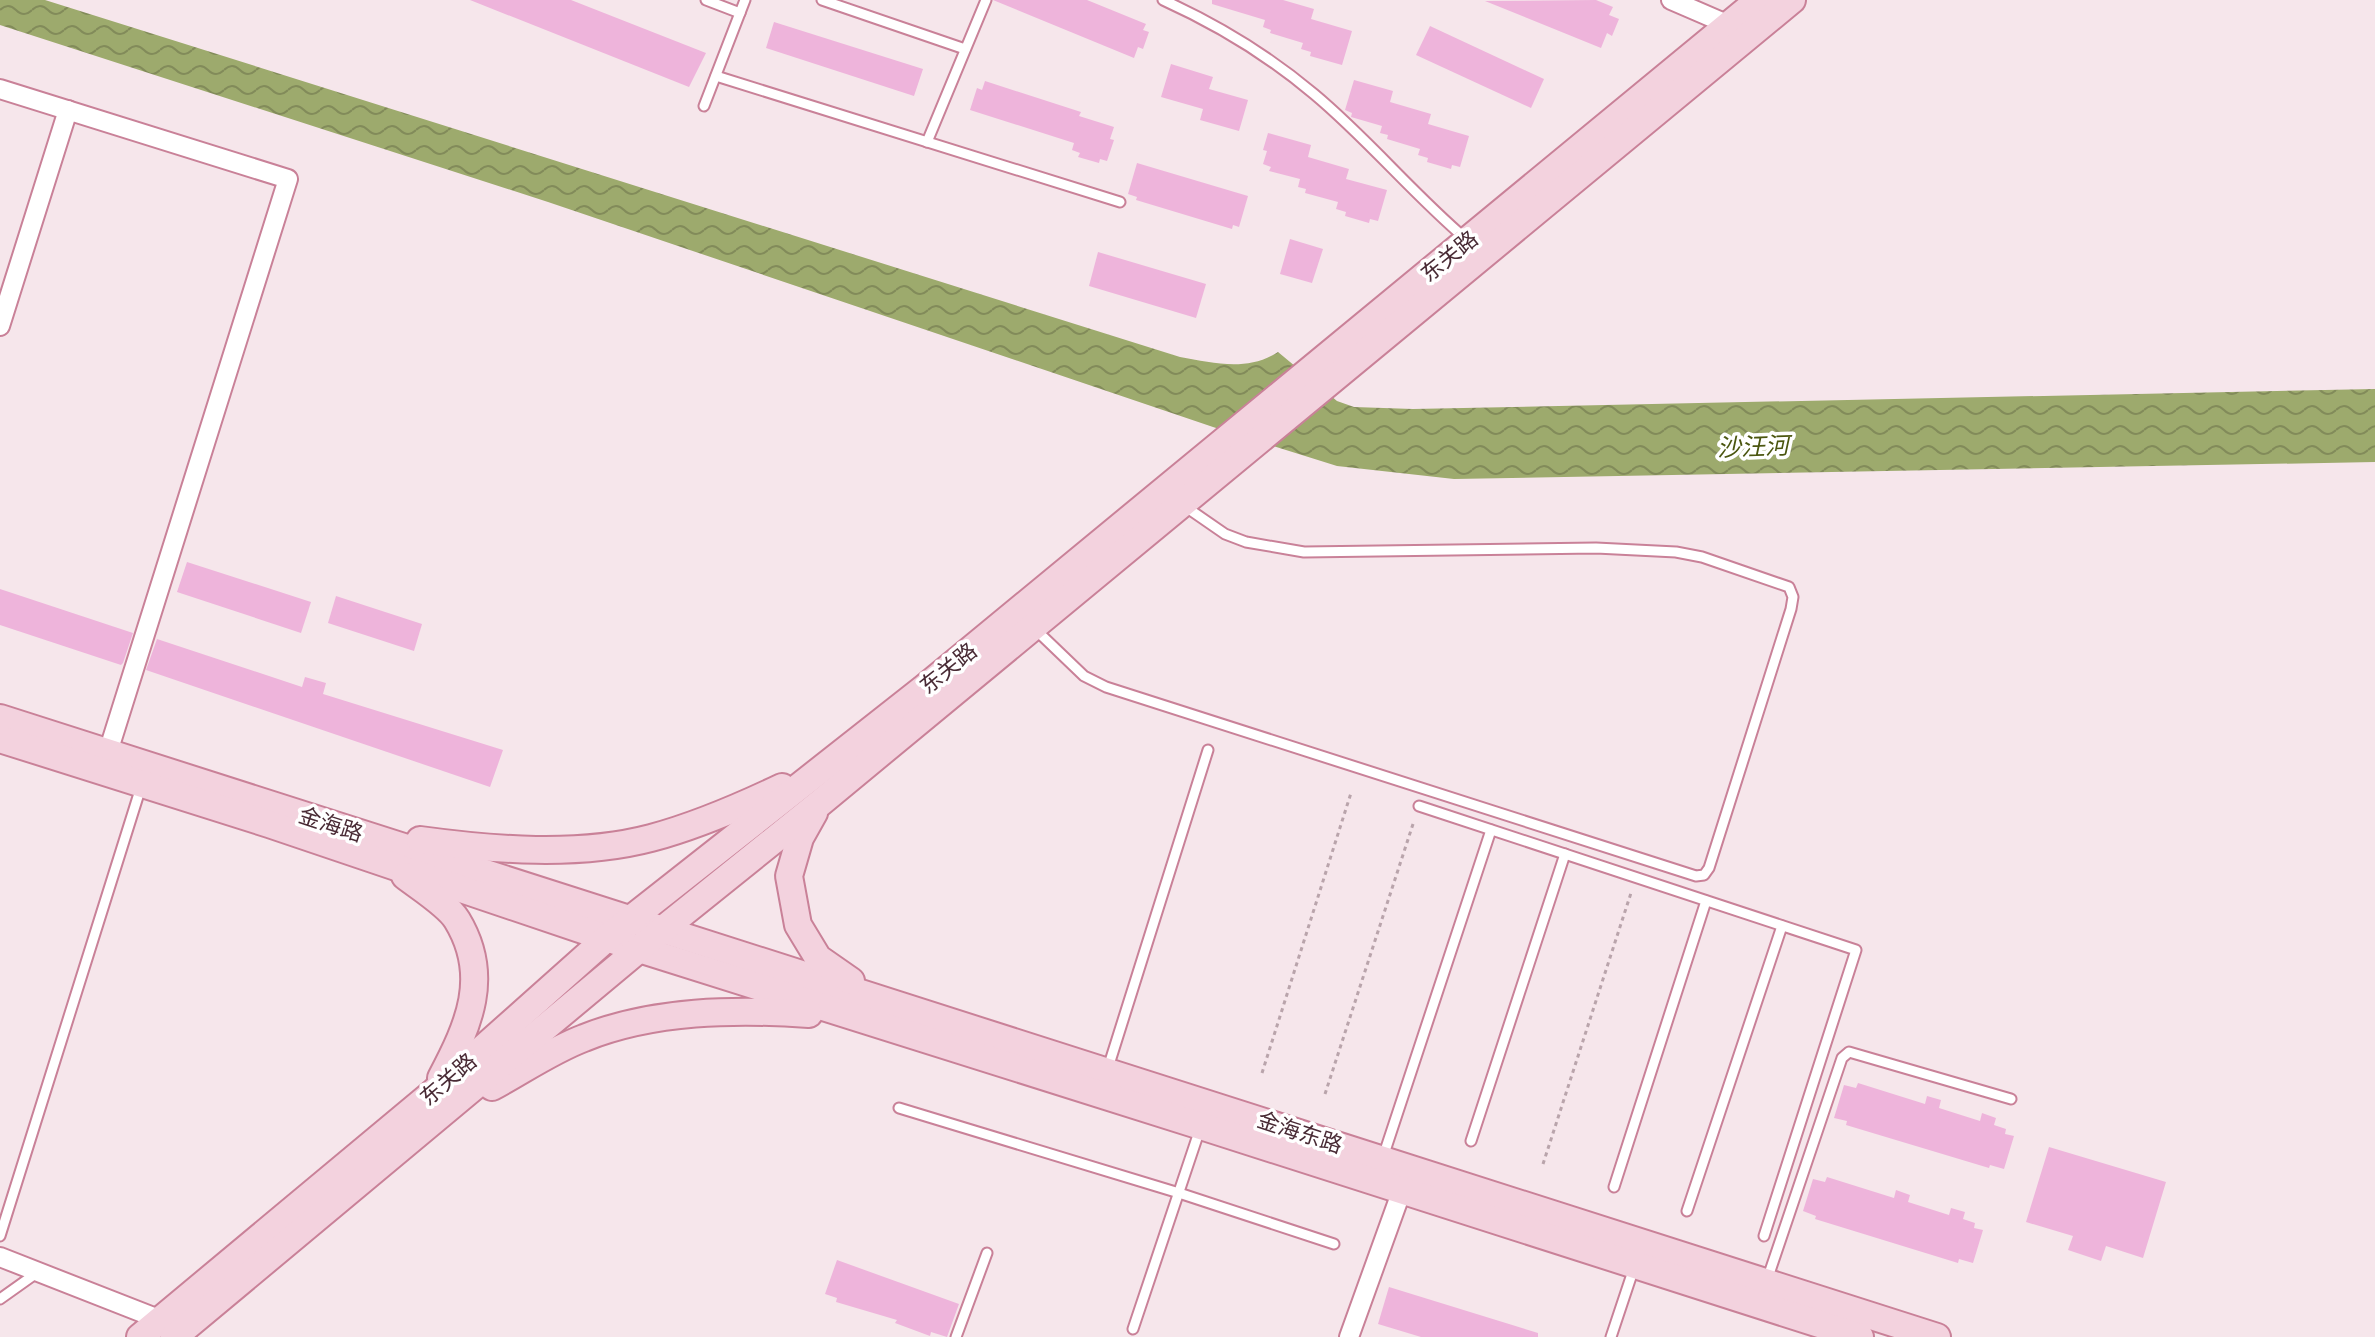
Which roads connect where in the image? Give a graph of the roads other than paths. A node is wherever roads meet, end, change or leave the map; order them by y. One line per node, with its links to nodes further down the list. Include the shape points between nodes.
1 (706, 0): 9 (lane)
2 (745, 0): 9 (lane)
3 (822, 0): 11 (lane)
4 (986, 0): 11 (lane)
5 (1163, 0): 18 (lane, via 1234,38 1315,95)
6 (1671, 0): 10 (street)
7 (1759, 0): 10 (main road, 东关路)
8 (1792, 0): 20 (main road, 东关路)
9 (740, 13): 12 (lane)
10 (1729, 25): 18 (main road, 东关路)
11 (965, 49): 16 (lane)
12 (716, 76): 14 (lane); 16 (lane)
13 (0, 89): 15 (street)
14 (704, 106)
15 (68, 110): 19 (street); 25 (street, via 288,179)
16 (927, 142): 17 (lane)
17 (1120, 202)
18 (1467, 240): 26 (main road, 东关路)
19 (0, 326)
20 (1181, 504): 21 (main road, 东关路); 21 (lane, via 1225,534 1304,552 1676,552 1789,587 1791,609 1709,868 1696,876 1106,687 1084,676)
21 (1032, 626): 28 (main road, 东关路)
22 (0, 718): 25 (main road, 金海路)
23 (0, 739): 27 (main road, 金海路)
24 (1208, 750): 42 (lane)
25 (108, 752): 31 (main road, 金海路)
26 (818, 771): 31 (main road, via 724,814 649,838 571,849 488,849); 35 (main road, 东关路)
27 (142, 784): 33 (main road, 金海路); 53 (lane)
28 (820, 803): 37 (main road, 东关路); 40 (main road, via 800,838 789,876 798,925 818,958)
29 (1419, 806): 30 (lane)
30 (1491, 830): 32 (lane); 48 (lane)
31 (355, 832): 35 (main road, 金海路)
32 (1565, 854): 34 (lane); 47 (lane)
33 (393, 866): 38 (main road, 金海路); 44 (main road, via 456,918 474,960 474,1003)
34 (1706, 901): 36 (lane); 49 (lane)
35 (630, 919): 37 (main road, 金海路); 38 (main road, 东关路)
36 (1782, 926): 52 (lane); 54 (lane, via 1856,950)
37 (662, 930): 39 (main road, 东关路); 40 (main road, 金海东路)
38 (608, 937): 39 (main road, 金海路); 44 (main road, 东关路)
39 (639, 949): 41 (main road, 金海东路); 44 (main road, 东关路)
40 (870, 995): 42 (main road, 金海东路)
41 (852, 1017): 44 (main road, via 758,1010 664,1016 584,1038); 46 (main road, 金海东路)
42 (1107, 1071): 48 (main road, 金海东路)
43 (2011, 1099): 60 (lane, via 1849,1052 1842,1058)
44 (440, 1101): 62 (main road, 东关路)
45 (899, 1108): 51 (lane)
46 (1201, 1126): 50 (main road, 金海东路); 51 (lane)
47 (1471, 1141)
48 (1383, 1159): 60 (main road, 金海东路)
49 (1614, 1187)
50 (1402, 1190): 58 (main road, 金海东路); 66 (street)
51 (1179, 1193): 55 (lane); 63 (lane)
52 (1687, 1211)
53 (0, 1236)
54 (1764, 1236)
55 (1334, 1244)
56 (987, 1253): 65 (lane)
57 (0, 1257): 59 (street)
58 (1635, 1265): 67 (lane); 68 (main road, 金海东路)
59 (38, 1272): 61 (lane); 62 (street)
60 (1766, 1282): 69 (main road, 金海东路)
61 (0, 1299)
62 (168, 1328): 64 (main road, 东关路)
63 (1133, 1329)
64 (140, 1337)
65 (956, 1337)
66 (1349, 1337)
67 (1611, 1337)
68 (1860, 1337)
69 (1937, 1337)

